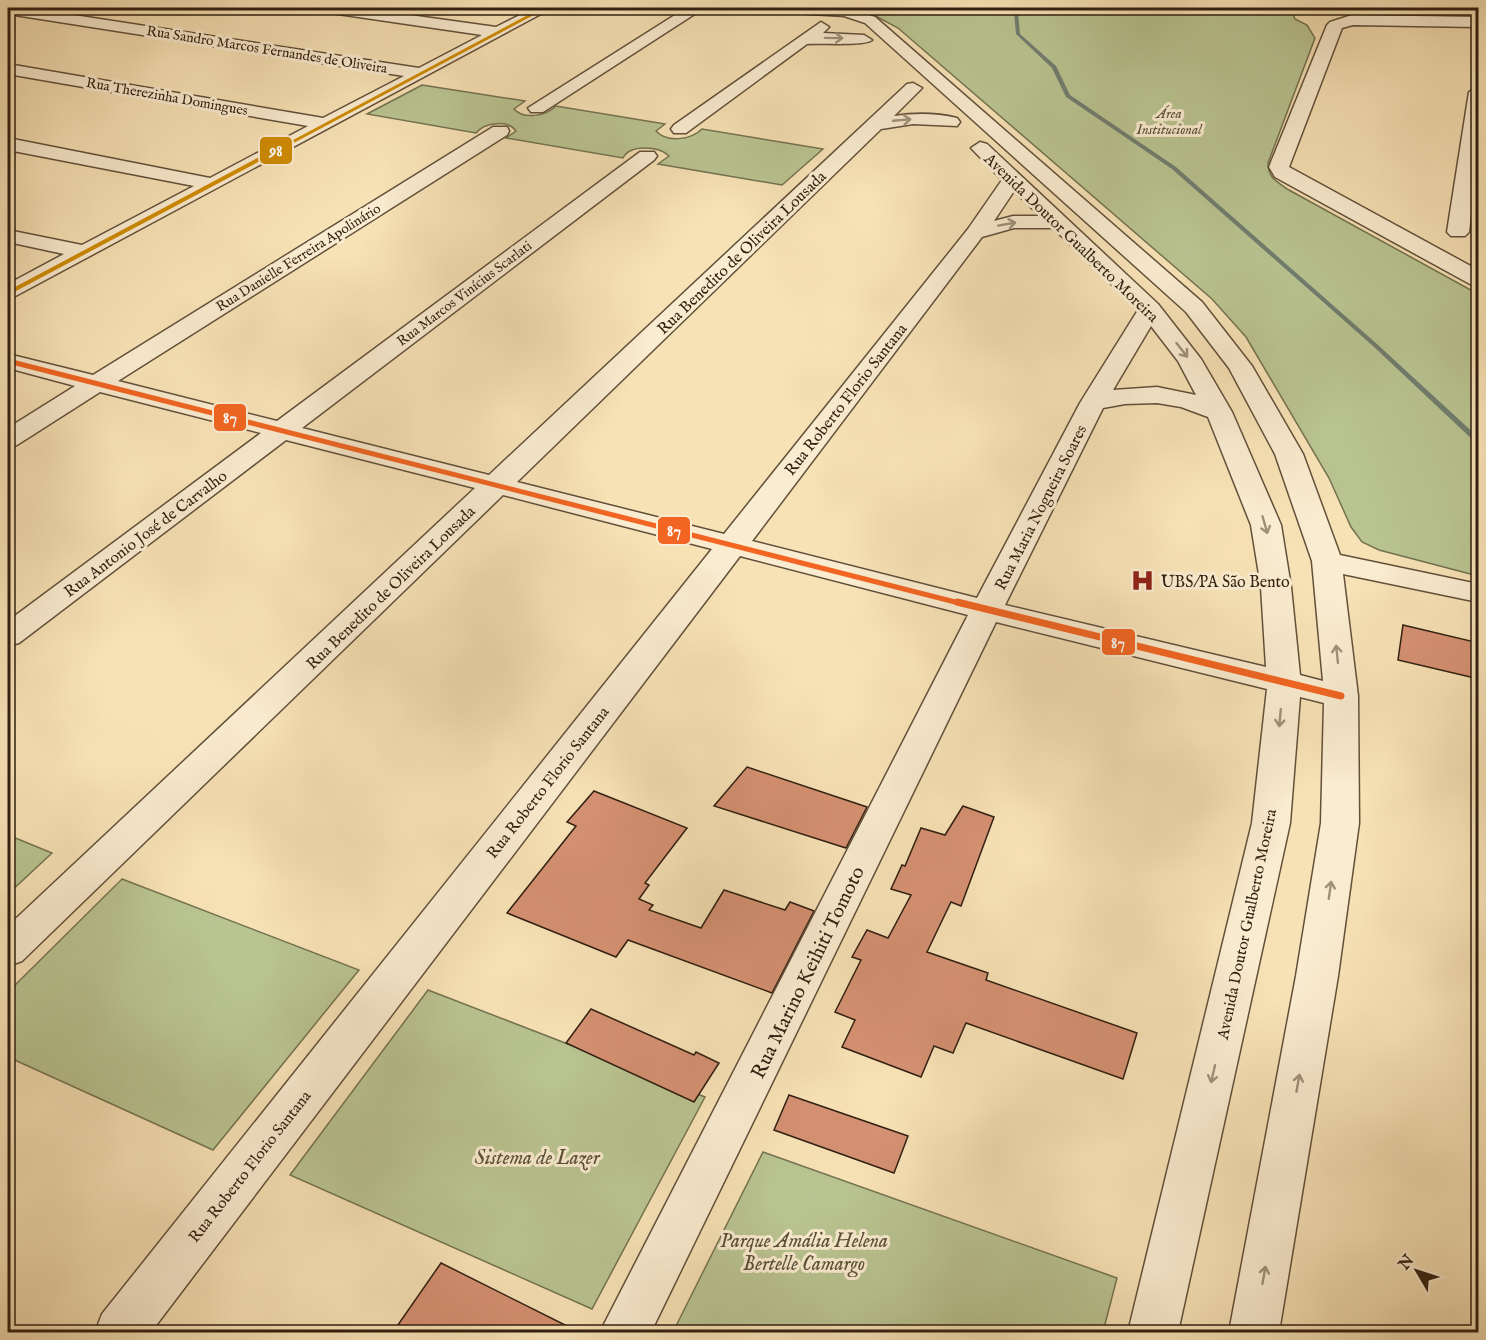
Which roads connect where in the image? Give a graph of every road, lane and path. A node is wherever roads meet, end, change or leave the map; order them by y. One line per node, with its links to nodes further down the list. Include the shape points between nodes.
1 (59, 8): 6 (street)
2 (332, 8): 9 (street)
3 (544, 8): 9 (street)
4 (696, 8): 15 (street)
5 (794, 8): 7 (street)
6 (15, 11): 12 (street, Rua Sandro Marcos Fernandes de Oliveira)
7 (843, 18): 10 (street); 10 (street, one-way to 7, via 830,38); 13 (street, Avenida Doutor Gualberto Moreira); 45 (street, Avenida Doutor Gualberto Moreira, via 1194,307 1240,366 1289,454)
8 (1479, 22): 29 (street, via 1341,21 1335,25 1279,167 1282,173)
9 (496, 32): 12 (street)
10 (802, 40): 19 (street)
11 (8, 69): 17 (street, Rua Therezinha Domingues)
12 (420, 73): 17 (street)
13 (914, 88): 16 (street, Avenida Doutor Gualberto Moreira); 18 (street, Rua Benedito de Oliveira Lousada)
14 (1479, 92): 26 (street)
15 (537, 108)
16 (951, 122): 18 (street, one-way to 16, via 913,119); 23 (street, Avenida Doutor Gualberto Moreira)
17 (326, 124): 24 (street)
18 (875, 124): 43 (street, Rua Benedito de Oliveira Lousada)
19 (680, 129)
20 (500, 131): 37 (street, Rua Danielle Ferreira Apolinário)
21 (8, 144): 24 (street)
22 (647, 156): 41 (street, Rua Marcos Vinícius Scarlati)
23 (1013, 178): 25 (street, Avenida Doutor Gualberto Moreira); 27 (street, Rua Roberto Florio Santana)
24 (213, 184): 30 (street)
25 (1059, 222): 27 (street, one-way to 25, via 1013,222); 34 (street, Avenida Doutor Gualberto Moreira)
26 (1458, 232): 29 (street); 31 (street)
27 (975, 233): 44 (street, Rua Roberto Florio Santana)
28 (8, 236): 30 (street)
29 (1408, 240): 31 (street)
30 (83, 252): 33 (street)
31 (1453, 265): 32 (street)
32 (1479, 279)
33 (8, 293)
34 (1150, 309): 36 (street, Rua Maria Nogueira Soares); 40 (street, Avenida Doutor Gualberto Moreira, one-way to 40, via 1189,359)
35 (8, 361): 37 (street)
36 (1112, 370): 38 (street, via 1131,370 1152,378 1156,382); 39 (street, Rua Maria Nogueira Soares)
37 (97, 384): 41 (street); 42 (street, Rua Danielle Ferreira Apolinário)
38 (1150, 394): 39 (street, via 1118,396); 40 (street, via 1182,398)
39 (1093, 403): 47 (street, Rua Maria Nogueira Soares)
40 (1219, 412): 49 (street, Avenida Doutor Gualberto Moreira, one-way to 49, via 1266,525)
41 (282, 430): 43 (street); 48 (street, Rua Antonio José de Carvalho)
42 (8, 440)
43 (497, 485): 44 (street); 51 (street, Rua Benedito de Oliveira Lousada)
44 (730, 546): 47 (street); 52 (street, Rua Roberto Florio Santana)
45 (1327, 561): 46 (street); 50 (street, Avenida Doutor Gualberto Moreira, one-way to 45)
46 (1479, 593)
47 (987, 610): 49 (street); 53 (street, Rua Marino Keihiti Tomoto)
48 (8, 636)
49 (1284, 683): 50 (street); 54 (street, Avenida Doutor Gualberto Moreira, one-way to 54, via 1271,823)
50 (1341, 696): 55 (street, Avenida Doutor Gualberto Moreira, one-way to 50, via 1340,823)
51 (8, 950)
52 (120, 1332)
53 (625, 1332)
54 (1153, 1332)
55 (1254, 1332)

